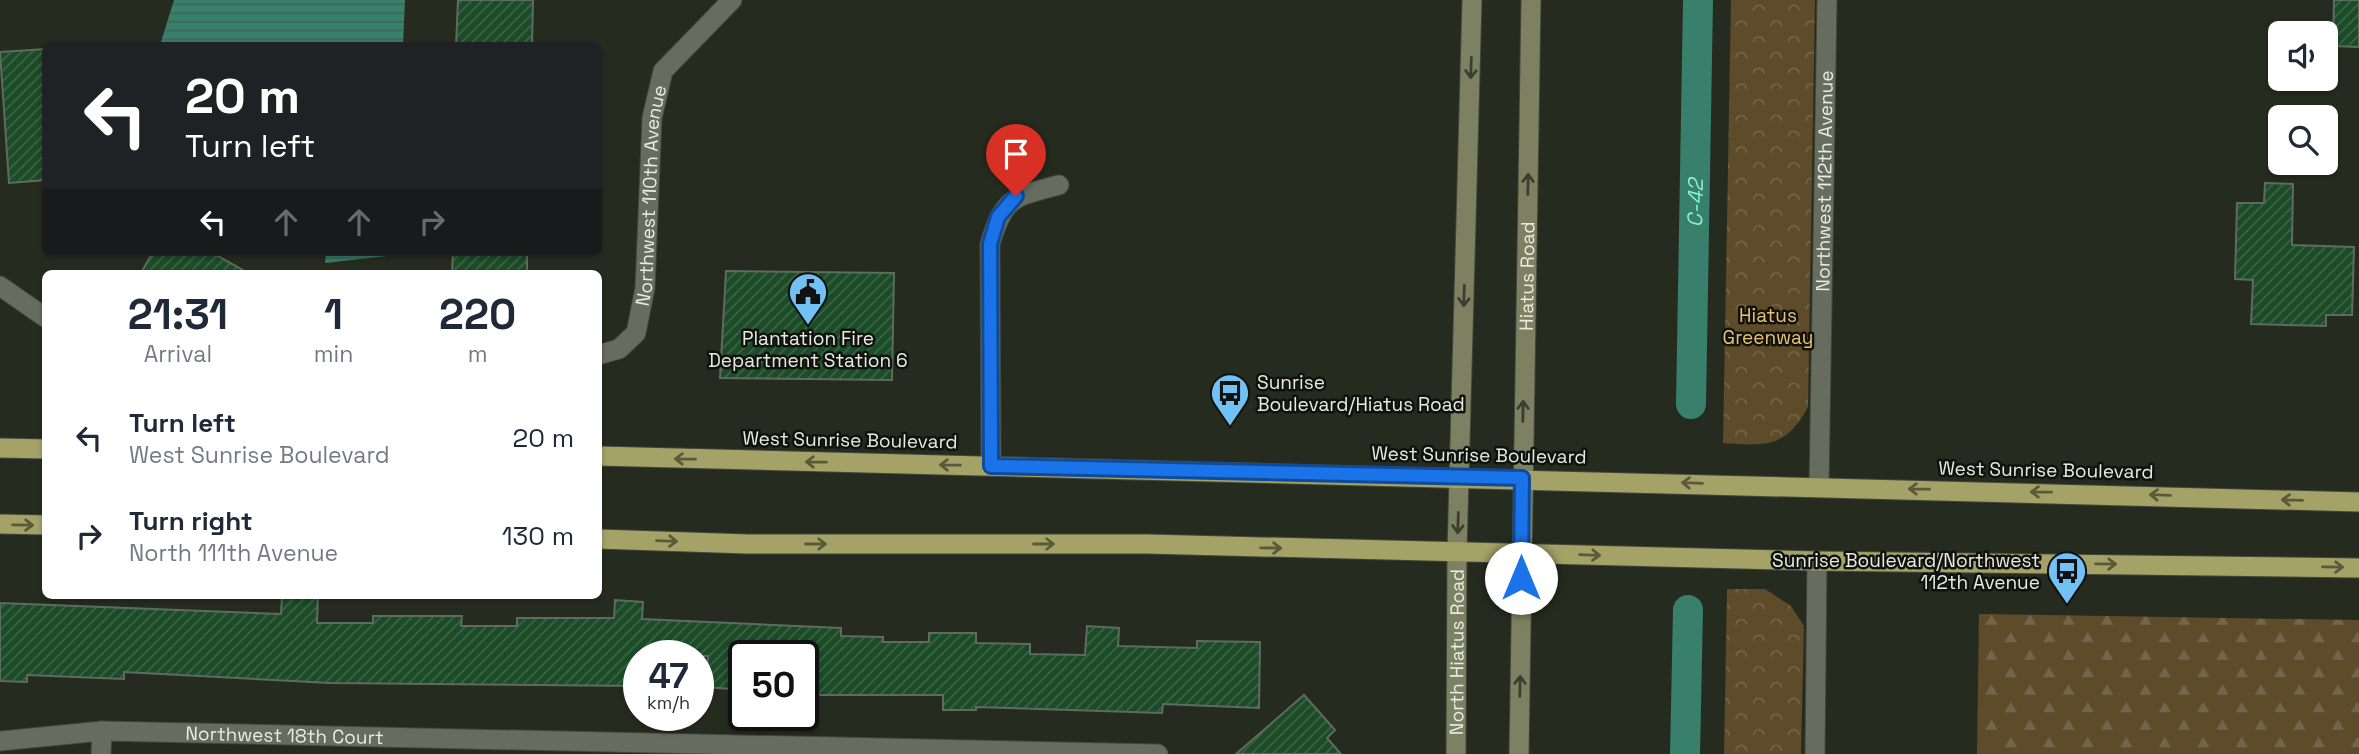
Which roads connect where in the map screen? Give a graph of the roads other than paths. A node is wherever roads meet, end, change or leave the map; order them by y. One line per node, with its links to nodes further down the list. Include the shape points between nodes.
1 (732, 0): 8 (street, Northwest 110th Avenue, via 663,71 652,118 645,288 636,333 620,349)
2 (1472, 0): 13 (main road, one-way to 13)
3 (1531, 0): 14 (main road, Hiatus Road, one-way to 3)
4 (1827, 0): 15 (street, Northwest 112th Avenue)
5 (1059, 185): 12 (street, via 1016,196 998,217 990,244)
6 (0, 286): 7 (street)
7 (42, 315)
8 (602, 354)
9 (0, 448): 10 (highway)
10 (42, 449)
11 (602, 456): 12 (highway, West Sunrise Boulevard, one-way to 11)
12 (991, 466): 13 (highway, West Sunrise Boulevard)
13 (1459, 477): 14 (highway, West Sunrise Boulevard); 20 (main road, one-way to 20)
14 (1522, 478): 15 (highway, West Sunrise Boulevard, one-way to 14); 21 (main road, Hiatus Road)
15 (1819, 487): 16 (highway, West Sunrise Boulevard, one-way to 15)
16 (2359, 502)
17 (0, 524): 18 (highway, one-way to 18)
18 (42, 526)
19 (602, 539): 20 (highway, one-way to 20)
20 (1457, 552): 21 (highway); 28 (main road, North Hiatus Road)
21 (1521, 553): 22 (highway, one-way to 22); 29 (main road, one-way to 21)
22 (1817, 561): 23 (highway, one-way to 23); 30 (street)
23 (2359, 568)
24 (102, 731): 25 (street, Northwest 18th Court); 26 (street); 27 (street, Northwest 18th Court)
25 (0, 741)
26 (101, 754)
27 (1157, 754)
28 (1456, 754)
29 (1519, 754)
30 (1815, 754)

